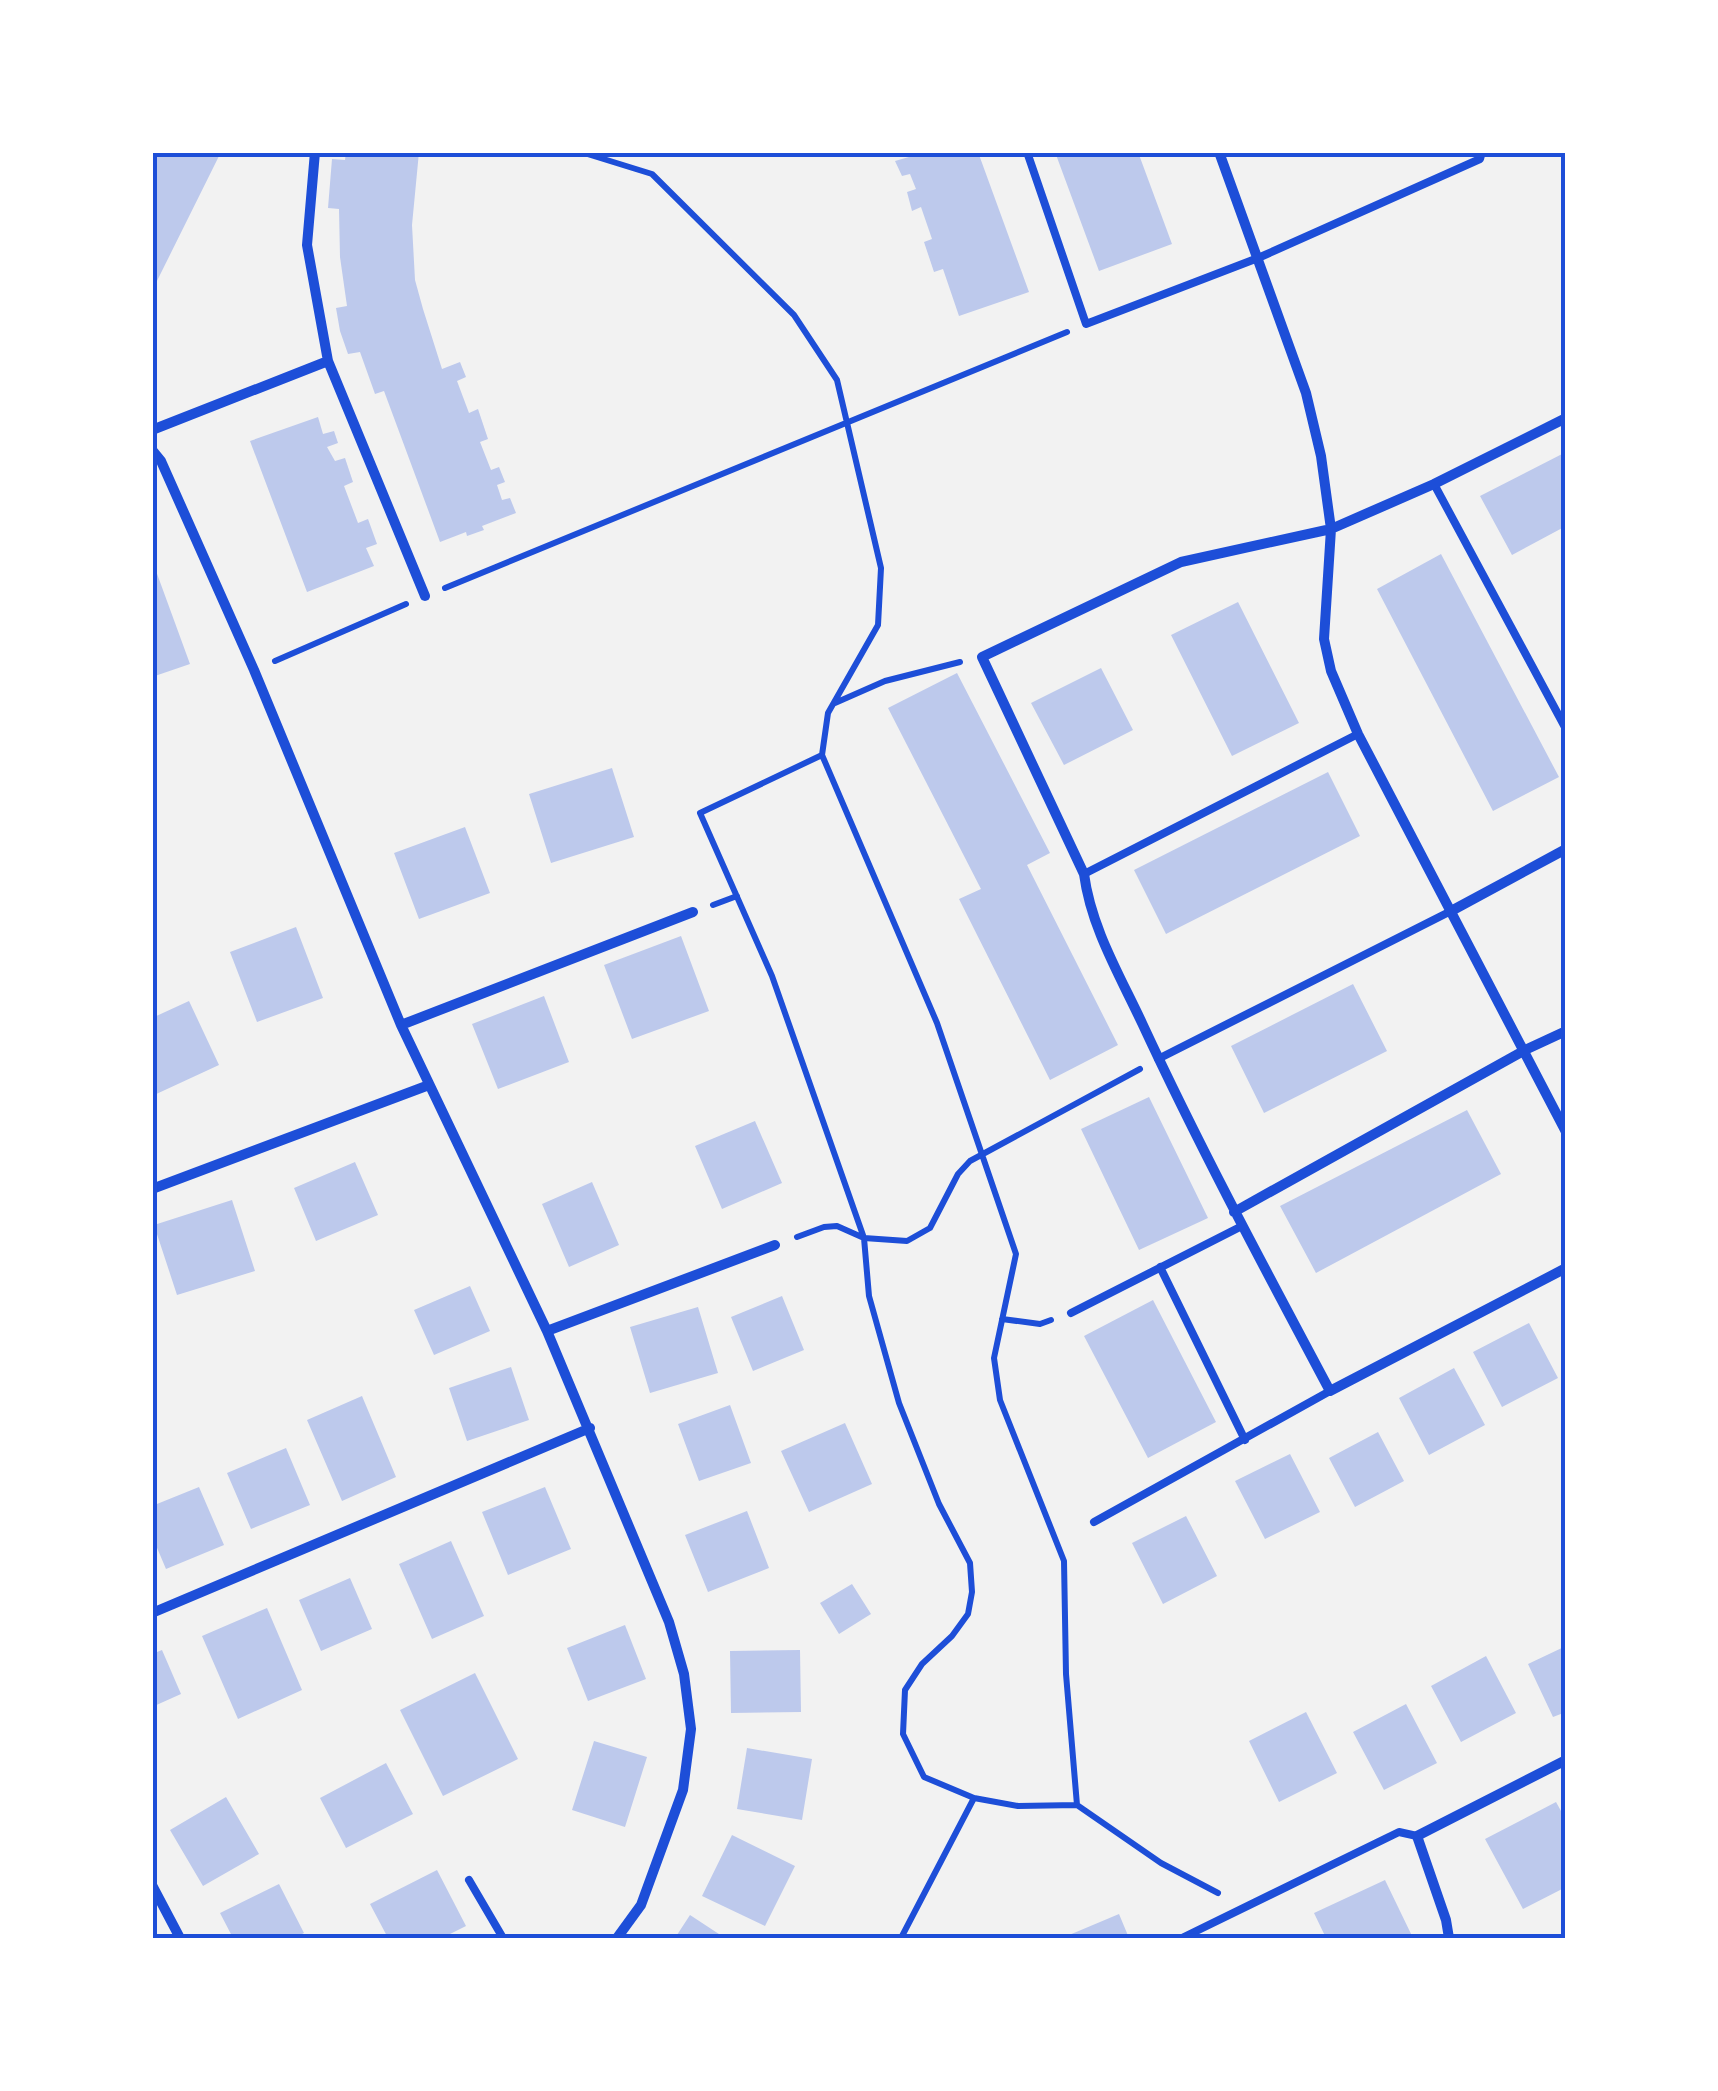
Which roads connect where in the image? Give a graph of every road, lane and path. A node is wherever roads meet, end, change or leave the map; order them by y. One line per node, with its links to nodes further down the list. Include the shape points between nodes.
1 (315, 152): 8 (street, via 307,244)
2 (581, 152): 10 (path, via 652,174 794,315 838,380)
3 (1027, 152): 7 (lane)
4 (1219, 152): 6 (street)
5 (1482, 152): 6 (lane, via 1480,159)
6 (1258, 258): 7 (lane); 14 (street, via 1306,394)
7 (1086, 324): 10 (path)
8 (328, 362): 11 (street); 15 (street)
9 (1566, 418): 13 (street)
10 (849, 422): 15 (path); 18 (path, via 881,568 878,625)
11 (152, 430)
12 (152, 450): 17 (street)
13 (1434, 484): 14 (street); 19 (lane)
14 (1331, 529): 16 (street, via 1182,562); 20 (street, via 1324,639)
15 (425, 596): 17 (path)
16 (982, 656): 18 (path, via 886,680); 23 (street)
17 (254, 670): 26 (street)
18 (834, 704): 21 (path)
19 (1566, 729)
20 (1358, 734): 23 (lane); 24 (street)
21 (822, 755): 32 (path, via 937,1023); 36 (path, via 700,813 772,976)
22 (1566, 849): 24 (street)
23 (1084, 874): 29 (street, via 1088,908)
24 (1453, 910): 28 (street); 29 (lane)
25 (693, 912): 26 (street)
26 (401, 1025): 30 (street)
27 (1566, 1031): 28 (street)
28 (1525, 1050): 31 (street); 34 (street)
29 (1158, 1059): 32 (path); 34 (street)
30 (429, 1085): 33 (street); 42 (street)
31 (1566, 1132)
32 (982, 1154): 36 (path, via 958,1174 930,1228 908,1242); 41 (path, via 1016,1254)
33 (152, 1189)
34 (1234, 1212): 35 (street)
35 (1242, 1226): 38 (lane); 43 (street)
36 (864, 1238): 37 (path, via 824,1227); 49 (path, via 869,1296 899,1403 970,1563 968,1614 905,1690 903,1734 924,1776)
37 (775, 1246): 42 (street)
38 (1160, 1268): 40 (lane); 45 (lane)
39 (1566, 1268): 43 (street)
40 (1071, 1312): 41 (path, via 1040,1324)
41 (1002, 1319): 50 (path, via 994,1358 1000,1400 1064,1560)
42 (547, 1330): 44 (street)
43 (1330, 1391): 45 (lane)
44 (590, 1428): 47 (street); 57 (street, via 670,1622 692,1729 666,1844 642,1906)
45 (1245, 1440): 46 (lane)
46 (1094, 1522)
47 (152, 1614)
48 (1566, 1760): 51 (street)
49 (974, 1798): 50 (path); 58 (path)
50 (1077, 1805): 54 (path, via 1161,1863)
51 (1416, 1836): 54 (lane, via 1400,1832); 60 (street)
52 (469, 1880): 56 (lane)
53 (152, 1886): 55 (street)
54 (1246, 1908): 59 (lane)
55 (180, 1938)
56 (503, 1938)
57 (617, 1938)
58 (901, 1938)
59 (1182, 1938)
60 (1448, 1938)

